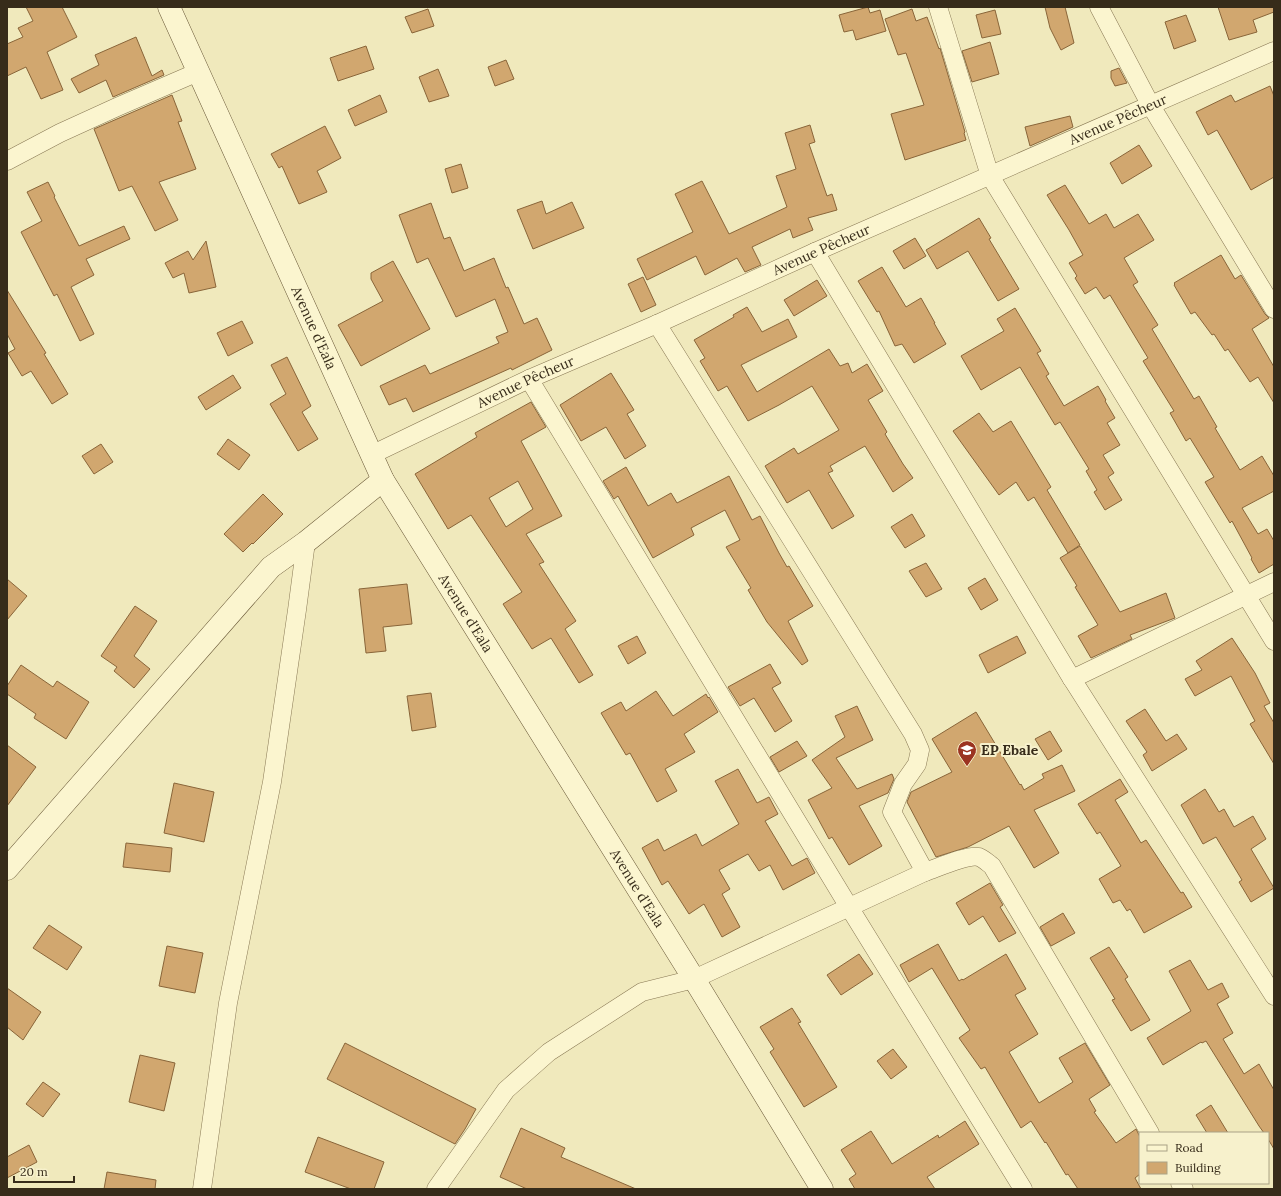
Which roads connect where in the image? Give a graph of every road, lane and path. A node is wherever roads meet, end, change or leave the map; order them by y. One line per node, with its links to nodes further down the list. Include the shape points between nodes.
1 (169, 7): 5 (street, Avenue d'Eala)
2 (938, 7): 8 (street)
3 (1099, 7): 6 (street)
4 (1274, 51): 6 (street, Avenue Pêcheur)
5 (198, 72): 7 (street, via 60,133); 13 (street, Avenue d'Eala)
6 (1151, 106): 8 (street, Avenue Pêcheur); 10 (street)
7 (7, 162)
8 (990, 176): 9 (street, Avenue Pêcheur); 17 (street)
9 (815, 252): 11 (street, Avenue Pêcheur); 19 (street)
10 (1274, 309)
11 (658, 324): 12 (street, Avenue Pêcheur); 21 (street, via 920,750 917,764 903,784 892,812)
12 (529, 379): 13 (street, Avenue Pêcheur); 22 (street)
13 (371, 455): 14 (street, Avenue d'Eala)
14 (383, 480): 15 (street); 23 (street, Avenue d'Eala)
15 (306, 542): 20 (street, via 271,567); 26 (street, via 272,782 228,1002)
16 (1274, 582): 17 (street)
17 (1246, 597): 18 (street); 19 (street)
18 (1274, 641)
19 (1072, 679): 24 (street)
20 (7, 869)
21 (925, 872): 22 (street); 25 (street, via 969,856 978,857 992,866)
22 (849, 907): 23 (street); 29 (street)
23 (694, 979): 27 (street, via 642,992 549,1052 506,1090); 28 (street, Avenue d'Eala)
24 (1274, 996)
25 (1149, 1132)
26 (202, 1189)
27 (436, 1189)
28 (822, 1189)
29 (1023, 1189)

